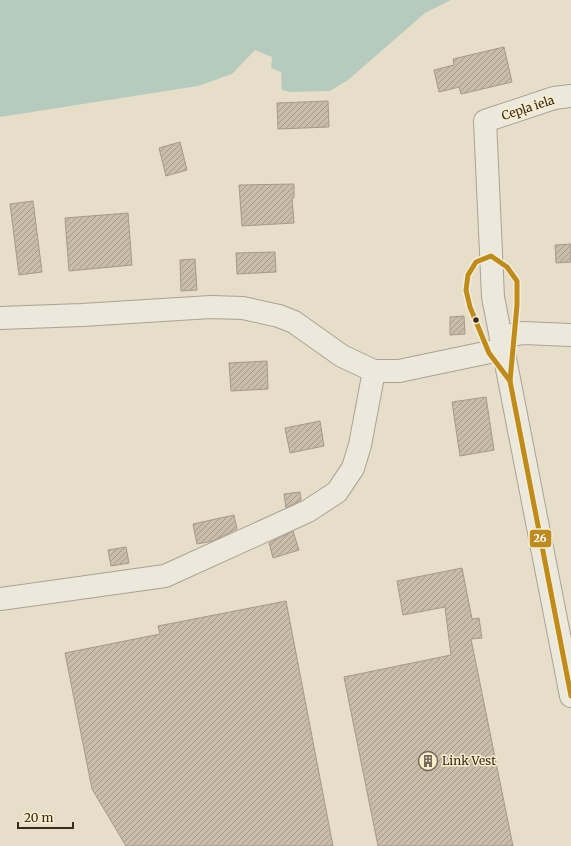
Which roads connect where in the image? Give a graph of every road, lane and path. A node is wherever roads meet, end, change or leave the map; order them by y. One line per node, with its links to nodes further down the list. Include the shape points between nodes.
1 (571, 96): 4 (street, Cepļa iela, via 554,98 485,122 493,297)
2 (0, 318): 5 (street, via 211,307 243,308 294,322 342,356)
3 (571, 335): 4 (street, via 523,333)
4 (502, 343): 5 (street, via 399,371); 7 (street)
5 (374, 371): 6 (street, via 353,468 337,492 308,511 165,576)
6 (0, 599)
7 (571, 696)

